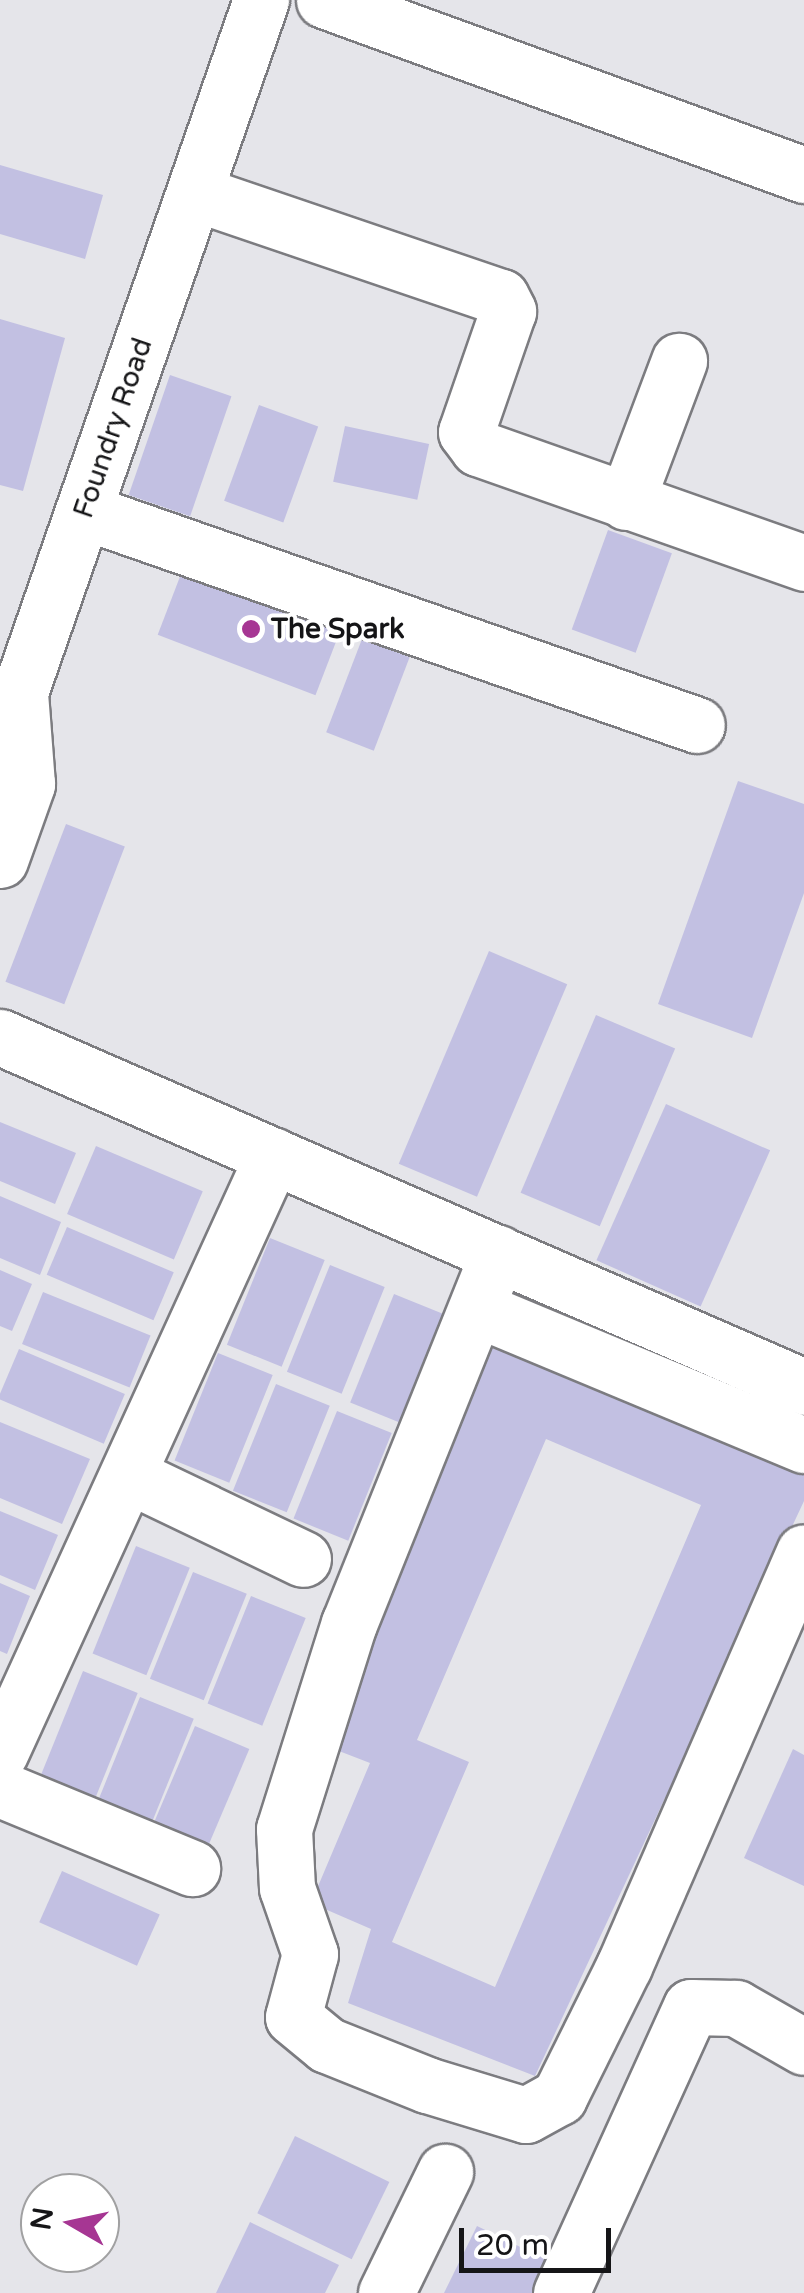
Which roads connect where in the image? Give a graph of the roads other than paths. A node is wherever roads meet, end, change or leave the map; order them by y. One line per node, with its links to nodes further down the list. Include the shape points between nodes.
1 (261, 0): 4 (street, Foundry Road)
2 (324, 0): 3 (street)
3 (804, 175)
4 (195, 193): 6 (street, via 501,297 508,311 466,432 478,448); 7 (street, Foundry Road)
5 (679, 361): 6 (street)
6 (626, 502): 8 (street)
7 (84, 511): 9 (street); 10 (street, Foundry Road, via 20,692 26,784)
8 (804, 563)
9 (697, 726)
10 (0, 860)
11 (0, 1036): 12 (street)
12 (273, 1155): 13 (street); 17 (street)
13 (498, 1253): 14 (street); 15 (street)
14 (476, 1309): 16 (street); 18 (street, via 350,1623 284,1829 287,1888 310,1954 293,2017 327,2045 428,2086 526,2114 559,2097 624,1966)
15 (804, 1387)
16 (804, 1445)
17 (128, 1475): 19 (street); 20 (street)
18 (804, 1552)
19 (303, 1559)
20 (0, 1753)
21 (0, 1789): 22 (street)
22 (192, 1868)
23 (804, 2046): 26 (street, via 736,2008 691,2006)
24 (445, 2172): 25 (street)
25 (386, 2293)
26 (562, 2293)

